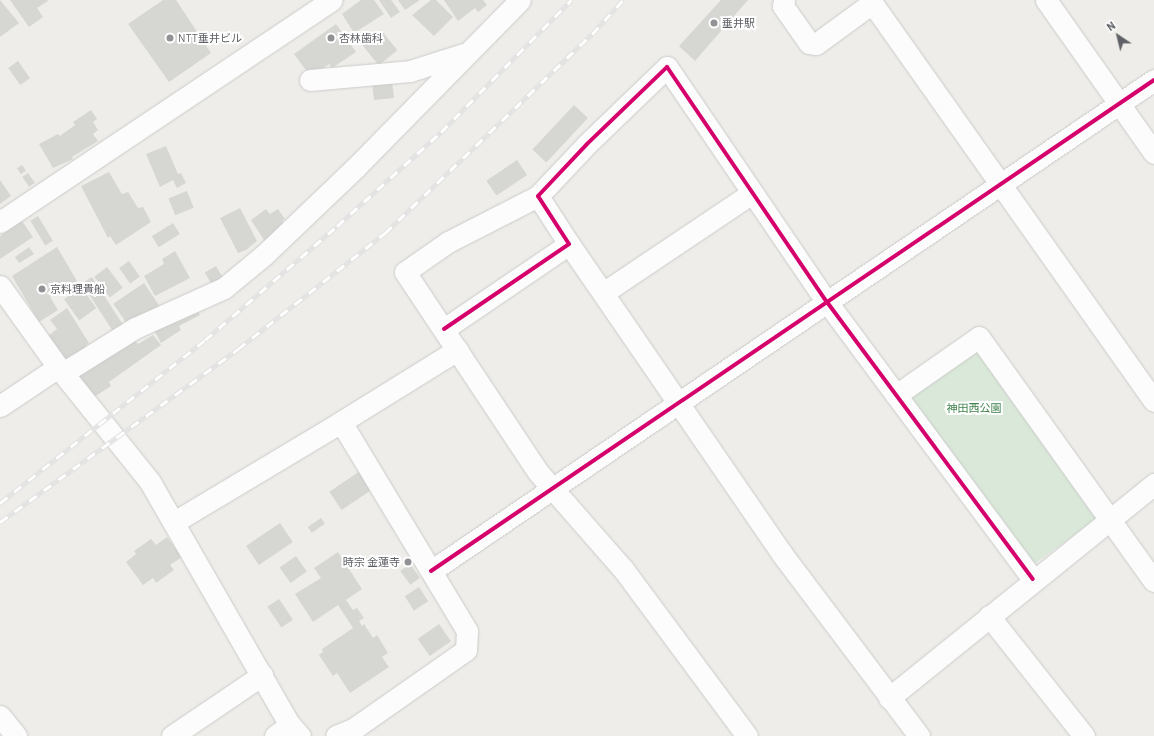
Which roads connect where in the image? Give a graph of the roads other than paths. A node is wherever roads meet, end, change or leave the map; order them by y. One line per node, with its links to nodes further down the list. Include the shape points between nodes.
1 (332, 0): 14 (street)
2 (520, 0): 6 (street)
3 (784, 0): 5 (street, via 783,6 808,43 816,44)
4 (1046, 0): 9 (street)
5 (871, 2): 11 (street)
6 (473, 50): 7 (street, via 446,62 410,71); 21 (street, via 264,255 224,288 135,328)
7 (310, 80)
8 (1154, 80): 9 (street)
9 (1119, 104): 10 (street); 11 (street)
10 (1154, 152)
11 (1001, 184): 18 (street); 23 (street)
12 (752, 193): 13 (street, via 667,67); 17 (street); 18 (street)
13 (538, 196): 15 (street); 19 (street, via 448,242 405,272)
14 (0, 222)
15 (569, 244): 17 (street); 19 (street)
16 (0, 286): 21 (street)
17 (603, 293): 24 (street)
18 (827, 302): 22 (street); 24 (street)
19 (444, 329): 20 (street)
20 (457, 350): 26 (street); 28 (street, via 538,472)
21 (61, 370): 25 (street); 30 (street, via 150,482)
22 (896, 395): 29 (street, via 979,337); 32 (street)
23 (1154, 401)
24 (678, 403): 28 (street); 36 (street, via 782,554)
25 (0, 406)
26 (341, 422): 30 (street); 31 (street)
27 (1154, 484): 29 (street)
28 (555, 488): 31 (street); 42 (street, via 623,569)
29 (1110, 518): 32 (street); 33 (street)
30 (174, 522): 35 (street)
31 (431, 571): 41 (street, via 467,631 466,650 353,729)
32 (1033, 579): 34 (street)
33 (1154, 581)
34 (989, 616): 36 (street); 44 (street)
35 (262, 675): 38 (street); 40 (street)
36 (889, 698): 43 (street)
37 (0, 716): 39 (street)
38 (288, 732)
39 (16, 736)
40 (172, 736)
41 (336, 736)
42 (747, 736)
43 (919, 736)
44 (1084, 736)

